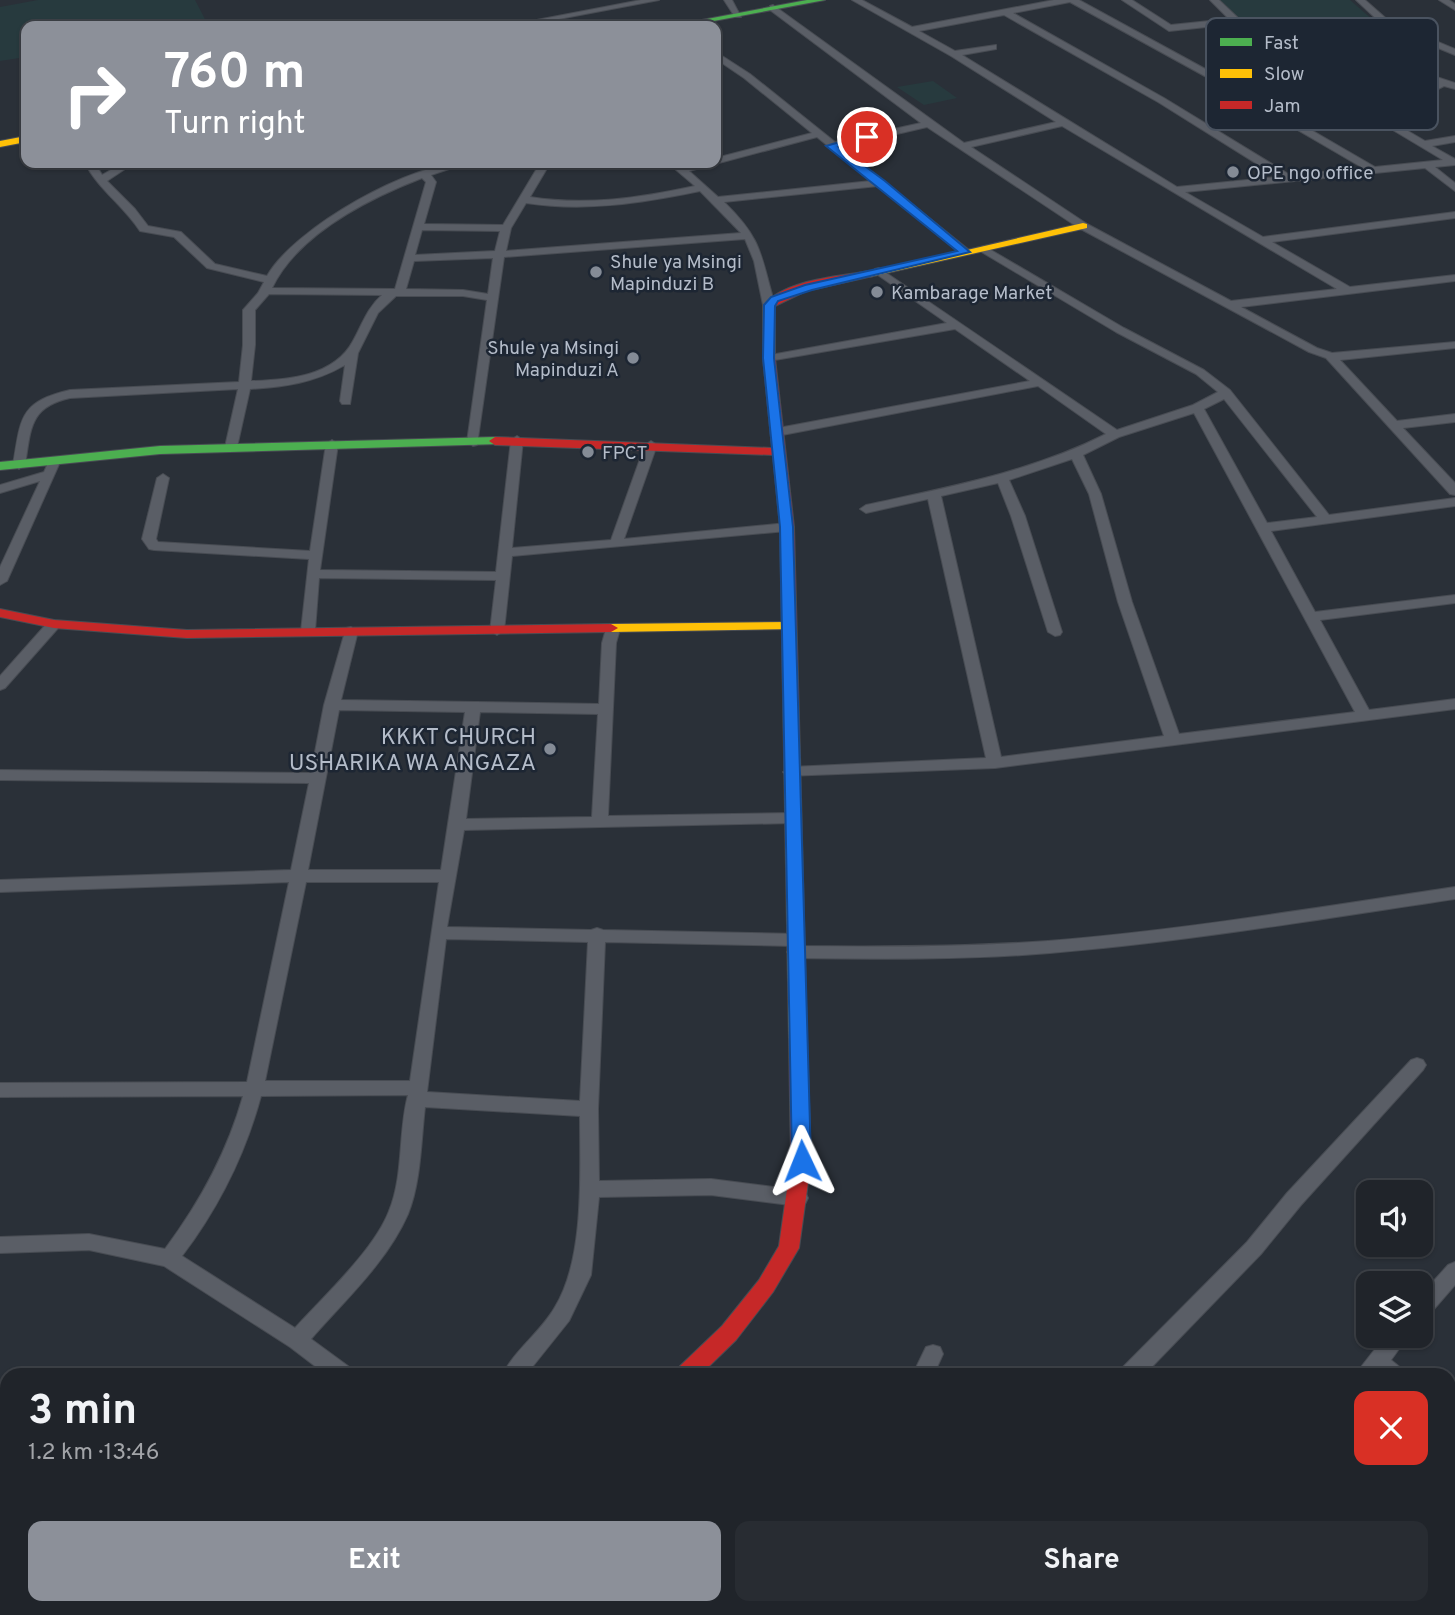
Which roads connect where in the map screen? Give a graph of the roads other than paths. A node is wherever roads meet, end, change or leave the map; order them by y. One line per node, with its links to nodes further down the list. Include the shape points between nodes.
1 (649, 0): 2 (street); 17 (street)
2 (655, 0)
3 (728, 0): 14 (street)
4 (821, 0): 12 (street)
5 (856, 0): 20 (street)
6 (1070, 0): 13 (street); 26 (street)
7 (1126, 0): 19 (street, via 1169,28)
8 (1214, 0): 15 (street)
9 (1360, 0): 16 (street)
10 (1443, 0): 11 (street)
11 (1455, 6)
12 (772, 8): 14 (street); 32 (street)
13 (1005, 12): 20 (street); 33 (street)
14 (738, 15): 18 (street)
15 (1231, 18)
16 (1380, 18)
17 (536, 21)
18 (703, 21)
19 (1206, 24)
20 (911, 30): 24 (street)
21 (1438, 46): 23 (street)
22 (993, 47): 24 (street)
23 (1455, 52)
24 (954, 54): 31 (street)
25 (721, 58): 37 (street)
26 (1206, 73)
27 (1438, 80): 28 (street)
28 (1444, 82): 29 (street); 30 (street)
29 (1438, 85)
30 (1455, 86)
31 (1063, 122): 43 (street); 59 (street)
32 (929, 124): 42 (street); 43 (street)
33 (1206, 128)
34 (1210, 130): 54 (street)
35 (1304, 130): 52 (street)
36 (1401, 130): 41 (street)
37 (818, 134): 42 (street); 44 (street)
38 (1455, 139): 41 (street)
39 (21, 140): 40 (street)
40 (0, 144)
41 (1424, 144): 45 (street)
42 (831, 146): 56 (street)
43 (964, 146): 63 (street)
44 (721, 160)
45 (1454, 162): 46 (street)
46 (1426, 164): 52 (street); 58 (street)
47 (93, 168): 55 (street)
48 (121, 168): 55 (street)
49 (442, 168): 53 (street)
50 (541, 168): 60 (street)
51 (679, 168): 57 (street)
52 (1371, 169): 54 (street)
53 (423, 173): 64 (street, via 431,182); 74 (street, via 317,231 285,259)
54 (1287, 177): 59 (street)
55 (100, 181): 74 (street, via 136,214 144,229 174,233 211,266)
56 (881, 183): 61 (street); 69 (street)
57 (701, 188): 60 (street, via 604,205); 61 (street)
58 (1455, 188)
59 (1174, 190): 67 (street)
60 (523, 199): 65 (street)
61 (714, 200): 66 (street)
62 (1455, 215): 67 (street)
63 (1083, 226): 68 (street); 79 (street)
64 (419, 227): 65 (street); 71 (street)
65 (506, 228): 70 (street)
66 (748, 236): 70 (street); 78 (street)
67 (1263, 240): 75 (street)
68 (984, 249): 69 (street); 87 (street, via 1199,372)
69 (965, 252): 72 (street)
70 (499, 256): 71 (street); 77 (street)
71 (410, 258): 76 (street)
72 (879, 271): 78 (street, via 788,293); 80 (street)
73 (1455, 278): 75 (street)
74 (268, 285): 76 (street); 86 (street, via 249,310 251,341)
75 (1347, 290): 79 (street)
76 (396, 293): 77 (street); 82 (street, via 374,306)
77 (492, 298): 95 (street)
78 (769, 305): 84 (street)
79 (1229, 305): 83 (street)
80 (957, 325): 84 (street); 85 (street)
81 (1455, 345): 83 (street)
82 (352, 352): 86 (street, via 305,379); 88 (street)
83 (1329, 356): 91 (street)
84 (769, 358): 92 (street)
85 (1041, 382): 92 (street); 93 (street)
86 (243, 384): 98 (street); 101 (street, via 118,390 44,400 28,420)
87 (1226, 393): 89 (street); 111 (street)
88 (346, 401)
89 (1197, 408): 93 (street); 113 (street)
90 (1455, 418): 91 (street)
91 (1396, 425): 107 (street)
92 (776, 432): 99 (street)
93 (1115, 434): 100 (street)
94 (517, 440): 95 (street); 97 (street); 115 (street)
95 (473, 442): 96 (street)
96 (332, 444): 98 (street); 116 (street)
97 (651, 445): 99 (street); 114 (street)
98 (231, 447): 103 (street, via 160,450)
99 (780, 452): 112 (street)
100 (1076, 454): 105 (street); 136 (street, via 1095,494 1125,601)
101 (19, 465): 102 (street); 103 (street)
102 (0, 466)
103 (52, 468): 106 (street); 119 (street)
104 (163, 478): 116 (street, via 149,539 154,546)
105 (1002, 478): 108 (street); 129 (street)
106 (0, 489)
107 (1455, 491)
108 (934, 495): 110 (street); 137 (street)
109 (1455, 502): 111 (street)
110 (866, 509)
111 (1325, 518): 113 (street)
112 (787, 527): 114 (street); 124 (street)
113 (1262, 528): 122 (street)
114 (617, 544): 115 (street)
115 (507, 552): 118 (street)
116 (316, 555): 117 (street)
117 (313, 574): 118 (street); 126 (street)
118 (504, 576): 128 (street)
119 (0, 581)
120 (1455, 599): 122 (street)
121 (0, 613): 123 (street)
122 (1312, 617): 135 (street)
123 (54, 624): 126 (street, via 187,634); 130 (street)
124 (789, 626): 125 (street); 138 (street)
125 (613, 629): 128 (street); 134 (street)
126 (308, 631): 127 (street)
127 (351, 631): 128 (street); 132 (street)
128 (497, 631)
129 (1055, 632)
130 (0, 685)
131 (1455, 704): 135 (street)
132 (331, 705): 133 (street); 140 (street)
133 (473, 706): 134 (street); 143 (street)
134 (607, 709): 142 (street)
135 (1365, 716): 136 (street)
136 (1174, 742): 137 (street)
137 (995, 763): 138 (street)
138 (791, 772): 141 (street)
139 (0, 775): 140 (street)
140 (317, 778): 144 (street)
141 (792, 818): 142 (street); 150 (street)
142 (600, 821): 143 (street)
143 (457, 825): 145 (street)
144 (299, 876): 145 (street); 146 (street); 152 (street)
145 (447, 876): 148 (street)
146 (0, 886)
147 (1455, 893): 150 (street, via 1144,938 1048,947 936,953)
148 (438, 933): 149 (street); 154 (street)
149 (597, 934): 150 (street); 155 (street)
150 (796, 946): 157 (street, via 802,1161)
151 (1417, 1065): 169 (street, via 1254,1248)
152 (256, 1088): 153 (street); 154 (street); 159 (street, via 236,1152 212,1198)
153 (0, 1090)
154 (415, 1094): 155 (street); 162 (street, via 399,1212 381,1245)
155 (589, 1109): 156 (street)
156 (590, 1189): 157 (street, via 711,1187); 166 (street, via 581,1275 562,1315)
157 (798, 1198): 167 (street, via 789,1248 766,1286 729,1333)
158 (0, 1245): 159 (street, via 89,1242)
159 (169, 1258): 162 (street)
160 (1455, 1270): 161 (street)
161 (1433, 1296)
162 (297, 1340): 165 (street)
163 (1388, 1348): 170 (street)
164 (933, 1354): 168 (street)
165 (334, 1368)
166 (519, 1368)
167 (692, 1368)
168 (926, 1368)
169 (1136, 1368)
170 (1372, 1368)

